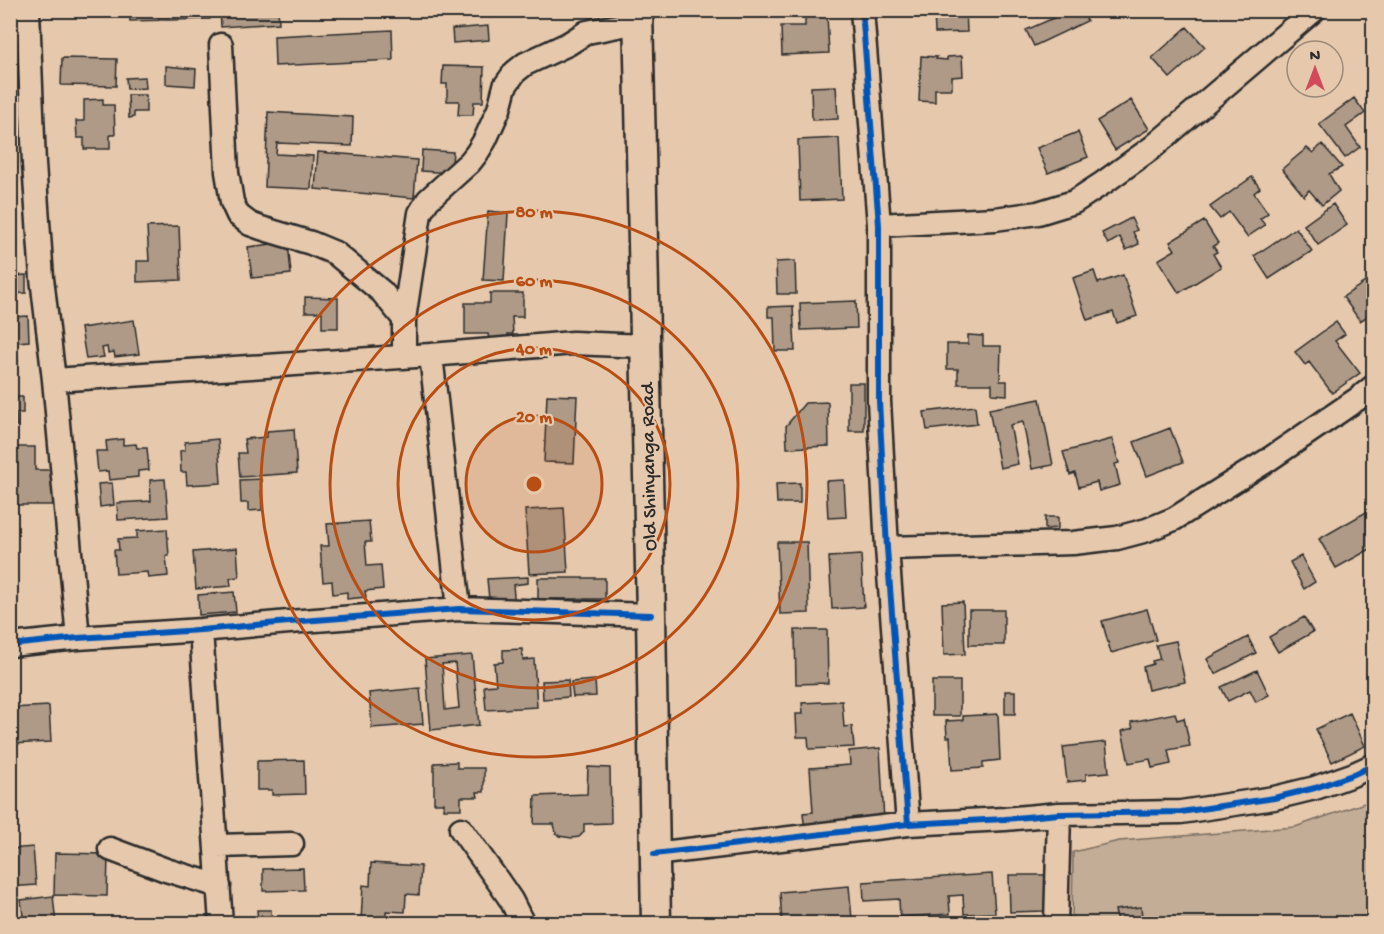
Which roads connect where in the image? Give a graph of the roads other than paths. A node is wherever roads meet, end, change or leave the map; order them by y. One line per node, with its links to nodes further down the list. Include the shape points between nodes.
1 (28, 10): 12 (street, via 42,278)
2 (862, 10): 7 (street)
3 (1314, 10): 7 (street, via 1153,147 1074,202 1038,213 995,219)
4 (638, 16): 5 (street); 9 (main road, Old Shinyanga Road)
5 (586, 21): 8 (street, via 568,44 515,72 505,86 499,109 477,153 423,206)
6 (221, 45): 8 (street, via 227,172 238,215 250,224 335,253 382,292)
7 (879, 225): 14 (street, via 879,401)
8 (404, 319): 11 (street)
9 (644, 346): 10 (street, via 573,343); 16 (main road, Old Shinyanga Road)
10 (431, 355): 11 (street); 15 (street)
11 (404, 357): 12 (street)
12 (54, 380): 18 (street)
13 (1374, 386): 14 (street, via 1258,466 1174,519 1147,530 1073,543)
14 (887, 548): 22 (street)
15 (459, 609): 16 (street); 17 (street)
16 (651, 615): 27 (main road, Old Shinyanga Road)
17 (201, 630): 18 (street); 25 (street)
18 (78, 638): 19 (street)
19 (10, 645)
20 (1374, 765): 21 (street, via 1315,788 1274,798 1181,812)
21 (1059, 814): 22 (street); 32 (street)
22 (908, 824): 27 (street)
23 (460, 829): 30 (street)
24 (292, 844): 25 (street)
25 (216, 846): 28 (street)
26 (110, 849): 28 (street)
27 (654, 854): 31 (main road, Old Shinyanga Road)
28 (219, 886): 29 (street)
29 (221, 924)
30 (523, 924)
31 (656, 924)
32 (1056, 924)

